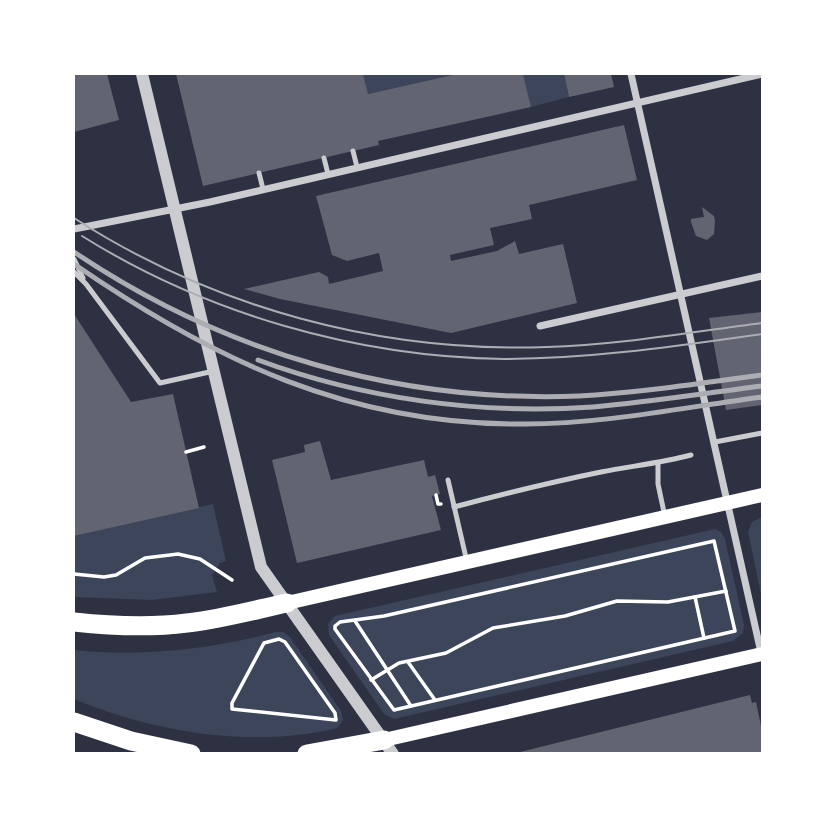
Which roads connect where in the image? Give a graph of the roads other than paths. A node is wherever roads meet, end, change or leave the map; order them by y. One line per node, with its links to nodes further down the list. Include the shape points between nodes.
1 (142, 74): 11 (street)
2 (631, 74): 4 (street)
3 (762, 74): 4 (street)
4 (638, 102): 7 (street); 17 (street)
5 (353, 151): 7 (lane)
6 (324, 158): 9 (lane)
7 (357, 167): 9 (street)
8 (259, 173): 10 (lane)
9 (328, 174): 10 (street)
10 (263, 189): 11 (street)
11 (175, 208): 12 (street); 19 (street)
12 (74, 229)
13 (74, 259): 16 (lane)
14 (74, 272): 16 (lane)
15 (762, 276): 17 (street)
16 (86, 284): 19 (lane, via 160,383)
17 (680, 294): 18 (street); 21 (street)
18 (540, 326)
19 (214, 370): 30 (street, via 261,567)
20 (762, 433): 21 (lane)
21 (715, 442): 26 (street)
22 (691, 455): 23 (lane)
23 (658, 464): 27 (lane, via 538,485); 28 (lane)
24 (448, 480): 27 (lane)
25 (762, 495): 26 (main road)
26 (728, 502): 28 (main road); 32 (street)
27 (454, 507): 29 (lane)
28 (665, 517): 29 (main road)
29 (467, 562): 30 (main road)
30 (287, 603): 31 (highway, via 169,625); 34 (street)
31 (74, 622)
32 (762, 655): 34 (main road)
33 (74, 722): 35 (highway)
34 (388, 747): 36 (highway)
35 (191, 754)
36 (307, 754)

